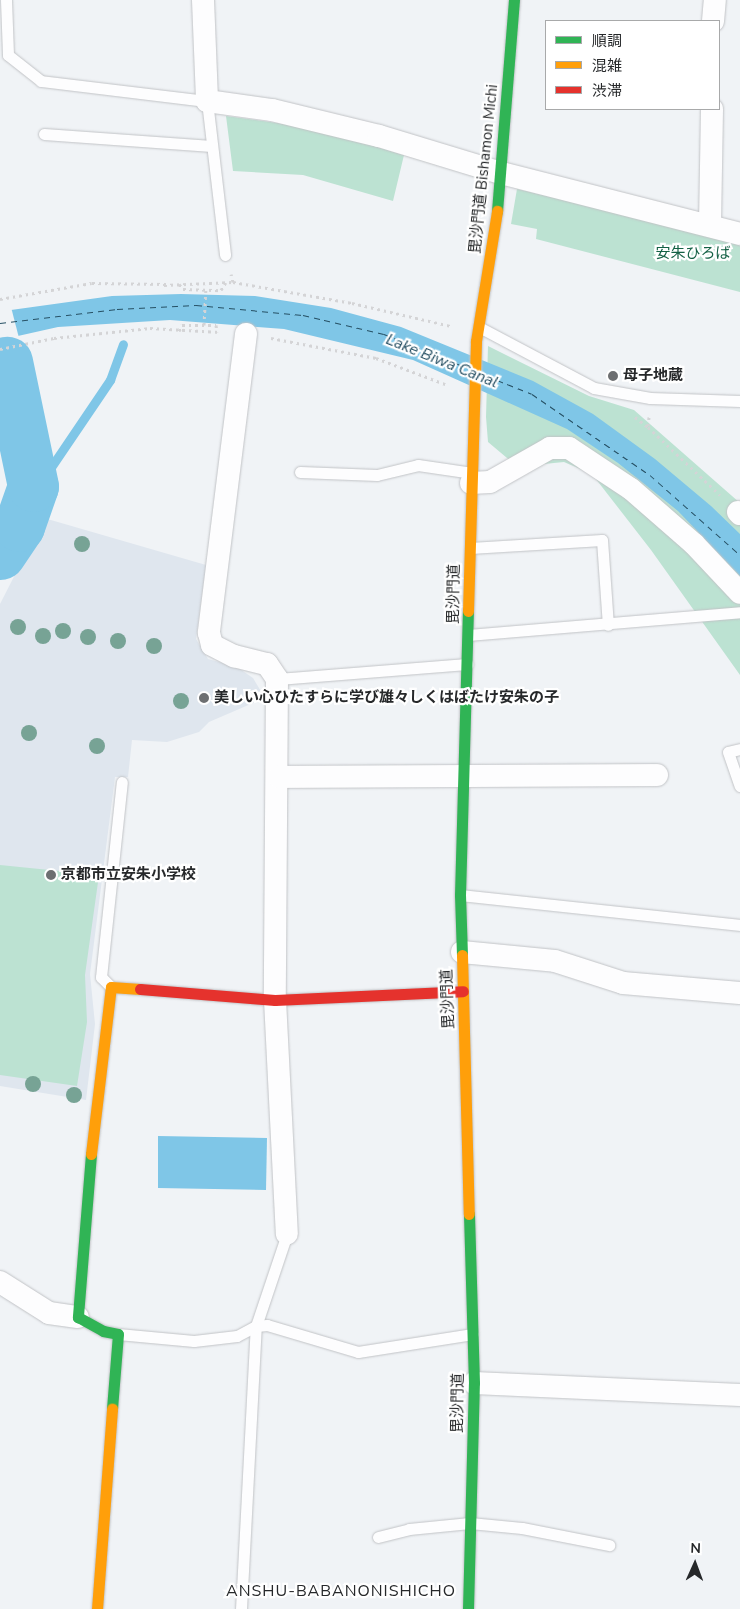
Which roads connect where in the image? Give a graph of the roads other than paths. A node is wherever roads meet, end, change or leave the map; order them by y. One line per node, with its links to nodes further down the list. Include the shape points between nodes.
1 (6, 0): 6 (lane, via 8,54 41,81)
2 (203, 0): 6 (street)
3 (514, 0): 10 (street, 毘沙門道 Bishamon Michi)
4 (715, 0): 5 (street)
5 (713, 20)
6 (207, 101): 9 (lane); 10 (street, via 272,110 370,134)
7 (712, 110): 11 (street)
8 (44, 134): 9 (lane)
9 (212, 146): 13 (lane)
10 (501, 173): 11 (street); 15 (street, 毘沙門道 Bishamon Michi)
11 (710, 224): 12 (street)
12 (740, 234)
13 (225, 255)
14 (246, 334): 26 (street, via 209,633 212,645 234,656 267,664)
15 (478, 334): 16 (street, 毘沙門道 Bishamon Michi); 17 (lane, via 594,388 650,398)
16 (474, 388): 19 (street, 毘沙門道)
17 (740, 401)
18 (300, 472): 19 (lane, via 377,475 418,465)
19 (471, 478): 20 (street, 毘沙門道); 21 (street, via 490,482 550,448 569,448 631,489 694,544)
20 (470, 548): 23 (lane, via 602,540); 24 (street, 毘沙門道)
21 (740, 593)
22 (740, 612): 23 (lane)
23 (608, 625): 24 (lane)
24 (468, 635): 25 (street, 毘沙門道)
25 (466, 664): 26 (lane); 29 (street, 毘沙門道)
26 (277, 679): 30 (street)
27 (740, 749): 32 (lane, via 728,752)
28 (657, 775): 29 (street)
29 (464, 776): 30 (street); 33 (street, 毘沙門道)
30 (279, 777): 39 (street)
31 (122, 782): 36 (lane, via 101,977)
32 (740, 786)
33 (460, 895): 34 (lane); 35 (street, 毘沙門道)
34 (740, 925)
35 (462, 952): 37 (street, 毘沙門道); 38 (street, via 555,961 623,983)
36 (111, 987): 39 (street); 42 (street, via 94,1109)
37 (463, 991): 39 (street); 45 (street, 毘沙門道)
38 (740, 993)
39 (275, 1000): 40 (street)
40 (287, 1234): 43 (lane)
41 (0, 1282): 42 (street, via 49,1313)
42 (78, 1317): 44 (street, via 104,1331)
43 (256, 1326): 44 (lane, via 237,1336 194,1341); 45 (lane, via 267,1325 358,1352); 52 (lane)
44 (118, 1334): 51 (street)
45 (473, 1334): 46 (street, 毘沙門道)
46 (474, 1383): 47 (street); 48 (street, 毘沙門道)
47 (740, 1395)
48 (470, 1523): 49 (lane, via 409,1529); 50 (lane, via 522,1528); 53 (street, 毘沙門道)
49 (378, 1537)
50 (609, 1545)
51 (97, 1609)
52 (241, 1609)
53 (468, 1609)

